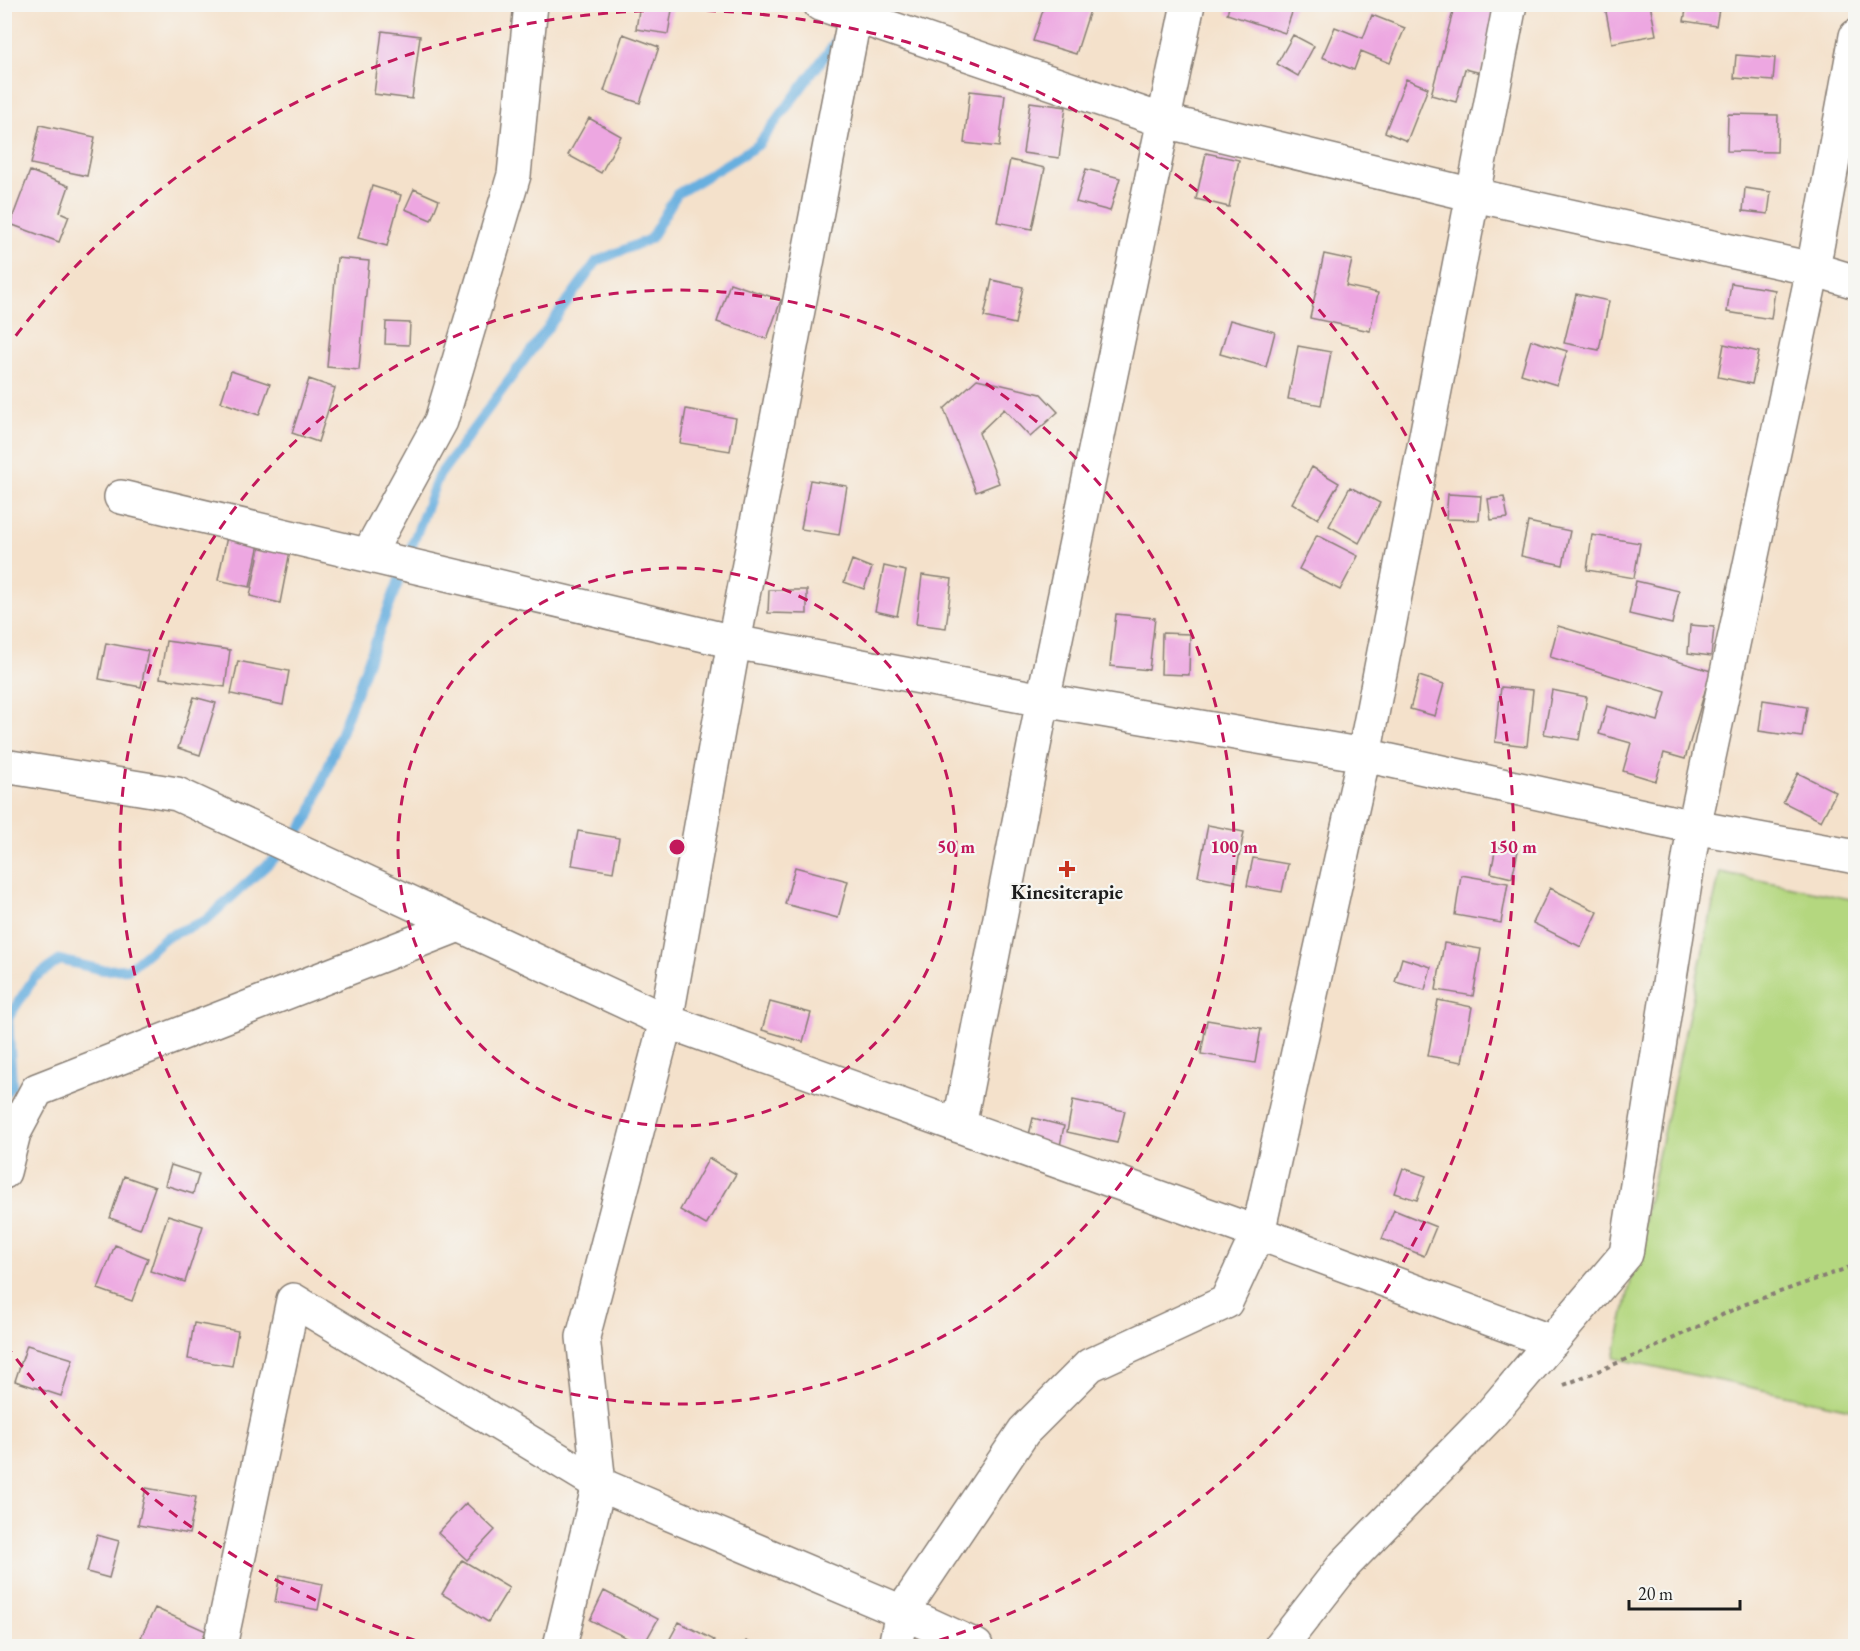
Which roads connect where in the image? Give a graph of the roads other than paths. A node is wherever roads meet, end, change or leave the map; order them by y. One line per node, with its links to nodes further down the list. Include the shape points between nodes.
1 (531, 4): 12 (street, via 514,175 441,421)
2 (820, 4): 5 (street)
3 (1188, 4): 7 (street)
4 (1510, 4): 8 (street)
5 (856, 10): 7 (street); 13 (street)
6 (1856, 36): 9 (street)
7 (1164, 121): 8 (street); 14 (street)
8 (1474, 195): 9 (street); 15 (street)
9 (1813, 268): 10 (street); 17 (street)
10 (1856, 282)
11 (121, 497): 12 (street)
12 (392, 561): 13 (street)
13 (734, 642): 14 (street); 20 (street)
14 (1043, 700): 15 (street); 21 (street)
15 (1364, 755): 17 (street); 23 (street)
16 (4, 766): 19 (street, via 177,794)
17 (1694, 827): 18 (street); 24 (street, via 1626,1254)
18 (1856, 857)
19 (459, 925): 20 (street); 22 (street, via 37,1090 14,1133)
20 (666, 1021): 21 (street); 25 (street, via 584,1337)
21 (959, 1126): 23 (street)
22 (4, 1172)
23 (1258, 1233): 24 (street); 26 (street, via 1226,1302 1090,1365 1024,1431)
24 (1552, 1342): 31 (street, via 1489,1416 1345,1564)
25 (598, 1484): 26 (street); 27 (street, via 293,1300); 28 (street)
26 (902, 1612): 29 (street); 30 (street)
27 (220, 1647)
28 (560, 1647)
29 (895, 1647)
30 (976, 1647)
31 (1281, 1647)

